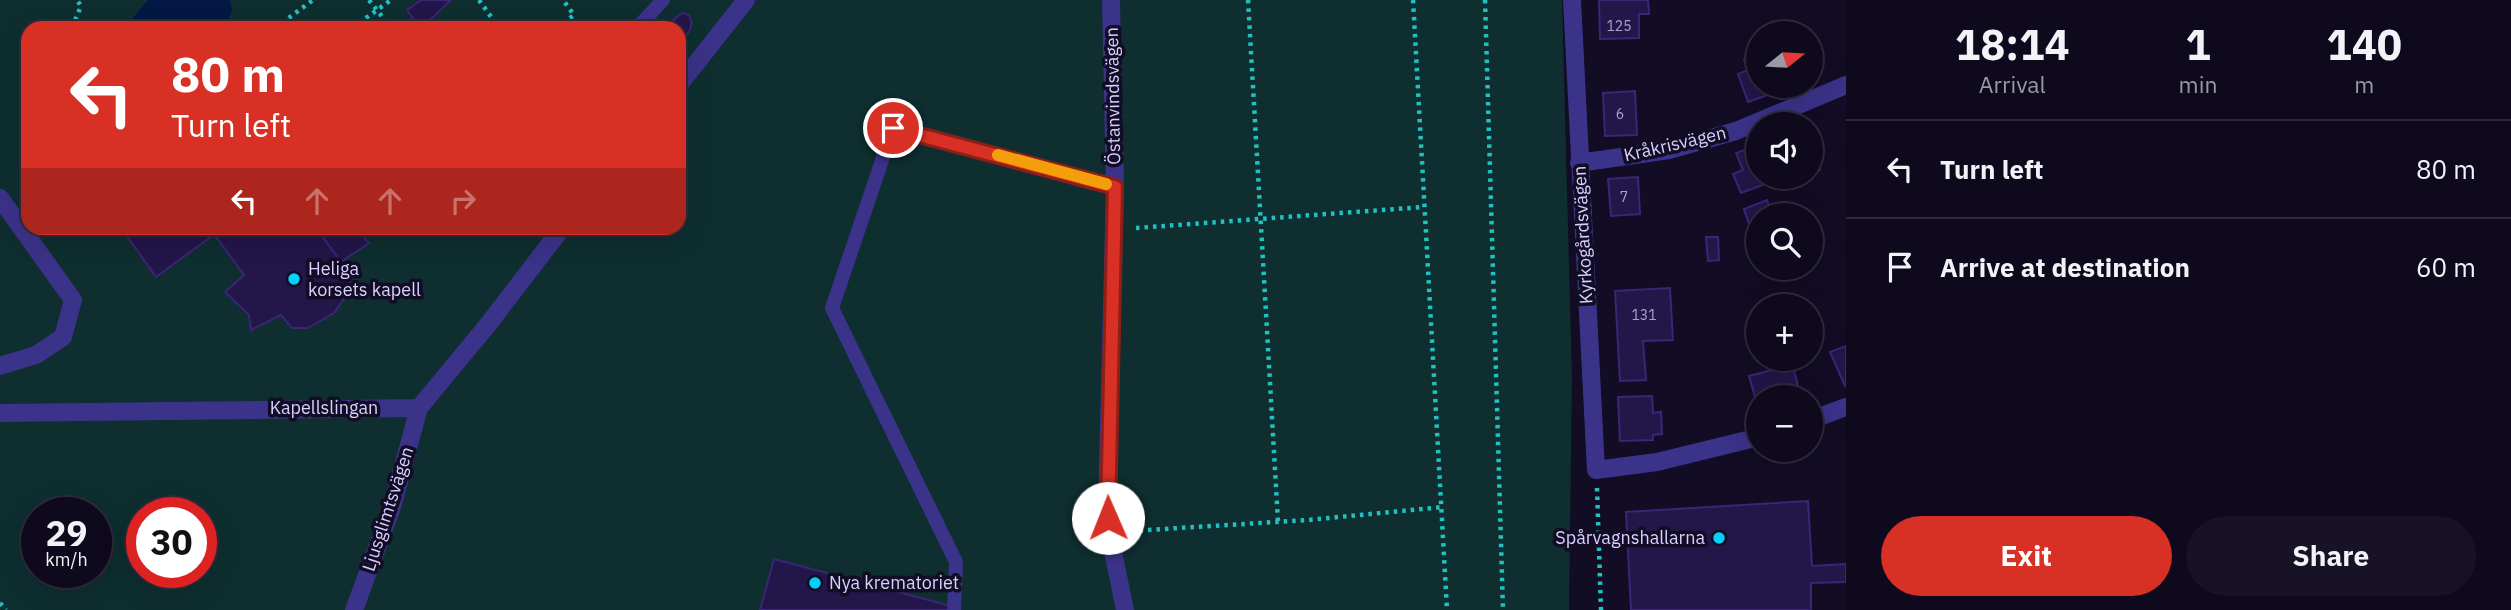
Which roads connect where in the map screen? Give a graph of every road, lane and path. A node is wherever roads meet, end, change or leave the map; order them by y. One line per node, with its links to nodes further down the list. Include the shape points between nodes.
1 (77, 0): 15 (path)
2 (85, 0): 15 (path)
3 (313, 0): 18 (path)
4 (369, 0): 16 (path)
5 (391, 0): 16 (path)
6 (479, 0): 21 (path)
7 (563, 0): 22 (path, via 574,15)
8 (663, 0): 23 (lane)
9 (746, 0): 24 (street)
10 (1111, 0): 27 (street, Östanvindsvägen)
11 (1248, 0): 30 (path)
12 (1413, 0): 29 (path)
13 (1485, 0): 51 (path)
14 (1572, 0): 26 (street, Kyrkogårdsvägen)
15 (81, 6): 17 (path)
16 (377, 10): 19 (path); 20 (path)
17 (75, 21)
18 (284, 21)
19 (362, 21)
20 (386, 21)
21 (494, 21)
22 (566, 21)
23 (644, 21)
24 (686, 76)
25 (1846, 85): 26 (street, Kråkrisvägen, via 1736,131 1669,150)
26 (1579, 163): 41 (street, Kyrkogårdsvägen)
27 (1115, 187): 32 (street, Östanvindsvägen); 48 (lane, via 893,128 832,308 957,562)
28 (0, 198): 31 (street)
29 (1423, 207): 30 (path); 42 (path)
30 (1260, 219): 32 (path); 43 (path)
31 (21, 227)
32 (1114, 230): 44 (street, Östanvindsvägen)
33 (26, 235): 35 (street, via 73,300 63,337 36,355)
34 (557, 235): 37 (street)
35 (0, 366)
36 (1846, 407): 39 (street)
37 (419, 408): 38 (street, Kapellslingan); 47 (street, Ljusglimtsvägen, via 392,507)
38 (0, 413)
39 (1823, 416)
40 (1746, 440): 41 (street, via 1657,462)
41 (1596, 470): 52 (path)
42 (1443, 506): 43 (path); 50 (path)
43 (1278, 522): 44 (path)
44 (1109, 532): 49 (street, Östanvindsvägen)
45 (0, 603): 46 (path)
46 (6, 610)
47 (354, 610)
48 (954, 610)
49 (1125, 610)
50 (1447, 610)
51 (1503, 610)
52 (1601, 610)

